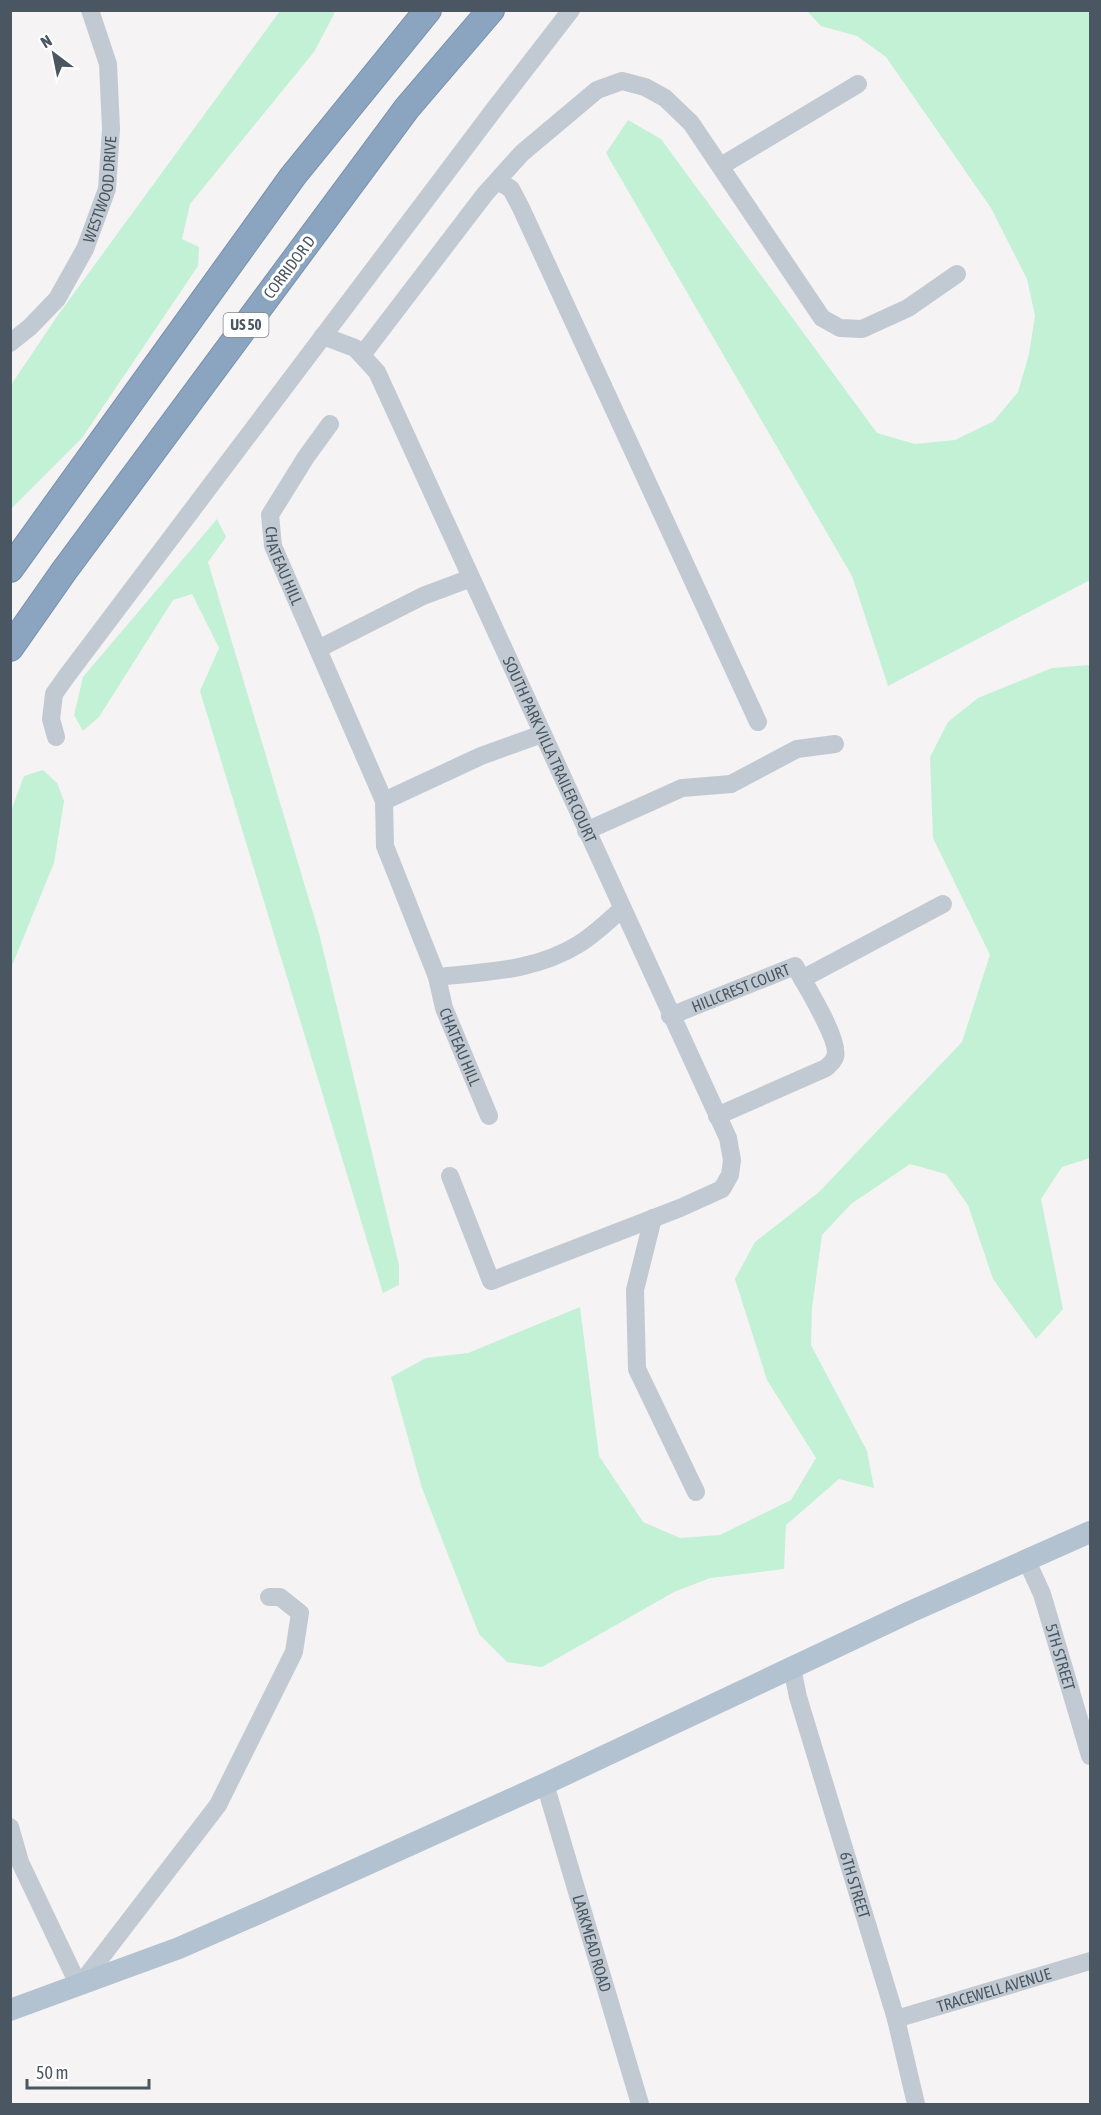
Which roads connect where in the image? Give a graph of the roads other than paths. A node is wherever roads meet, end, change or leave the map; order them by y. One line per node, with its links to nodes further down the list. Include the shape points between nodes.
1 (90, 10): 10 (street, WESTWOOD DRIVE, via 108,64 111,129 107,189 85,249 57,299)
2 (428, 10): 13 (highway, US 50, via 293,176)
3 (491, 10): 15 (highway, CORRIDOR D / US 50, via 407,108)
4 (571, 10): 9 (street)
5 (858, 84): 6 (street)
6 (721, 166): 7 (street, via 691,123 665,98 622,81 597,90 522,153); 8 (street, via 822,318 840,328 862,329 908,308)
7 (498, 181): 11 (street); 17 (street, via 511,189 521,208)
8 (957, 274)
9 (323, 336): 11 (street, SOUTH PARK VILLA TRAILER COURT, via 355,348); 19 (street, via 54,694 51,719)
10 (10, 343)
11 (362, 355): 14 (street, SOUTH PARK VILLA TRAILER COURT, via 377,372)
12 (330, 424): 16 (street, CHATEAU HILL, via 270,515 273,546)
13 (10, 569)
14 (471, 578): 16 (street, via 423,596); 18 (street, SOUTH PARK VILLA TRAILER COURT)
15 (10, 648)
16 (318, 649): 21 (street, CHATEAU HILL)
17 (758, 722)
18 (542, 734): 21 (street, via 481,756); 22 (street, SOUTH PARK VILLA TRAILER COURT)
19 (56, 738)
20 (835, 744): 22 (street, via 797,749 731,784 681,788)
21 (384, 801): 25 (street, CHATEAU HILL, via 385,846)
22 (586, 831): 24 (street, SOUTH PARK VILLA TRAILER COURT)
23 (944, 904): 26 (street)
24 (622, 909): 25 (street, via 580,944 549,960 511,969); 27 (street, SOUTH PARK VILLA TRAILER COURT)
25 (437, 977): 28 (street, CHATEAU HILL, via 444,1008)
26 (802, 979): 27 (street, HILLCREST COURT, via 795,966); 29 (street, HILLCREST COURT, via 826,1021 836,1050 835,1059 826,1068)
27 (670, 1016): 29 (street, SOUTH PARK VILLA TRAILER COURT)
28 (489, 1116)
29 (717, 1116): 31 (street, SOUTH PARK VILLA TRAILER COURT, via 728,1138 732,1160 722,1189)
30 (450, 1176): 31 (street, via 491,1281)
31 (653, 1218): 32 (street, via 635,1290 637,1369)
32 (696, 1492)
33 (1090, 1532): 34 (main road)
34 (1026, 1559): 36 (main road); 37 (street, 5TH STREET, via 1042,1594)
35 (268, 1597): 41 (street, via 280,1597 300,1613 294,1652 219,1805)
36 (792, 1668): 38 (main road); 43 (street, 6TH STREET)
37 (1090, 1756)
38 (545, 1784): 41 (main road, via 189,1943); 44 (street, LARKMEAD ROAD)
39 (10, 1827): 41 (street, via 20,1862)
40 (1090, 1960): 43 (street, TRACEWELL AVENUE)
41 (79, 1986): 42 (main road)
42 (10, 2010)
43 (896, 2019): 45 (street, 6TH STREET)
44 (640, 2104)
45 (916, 2104)

